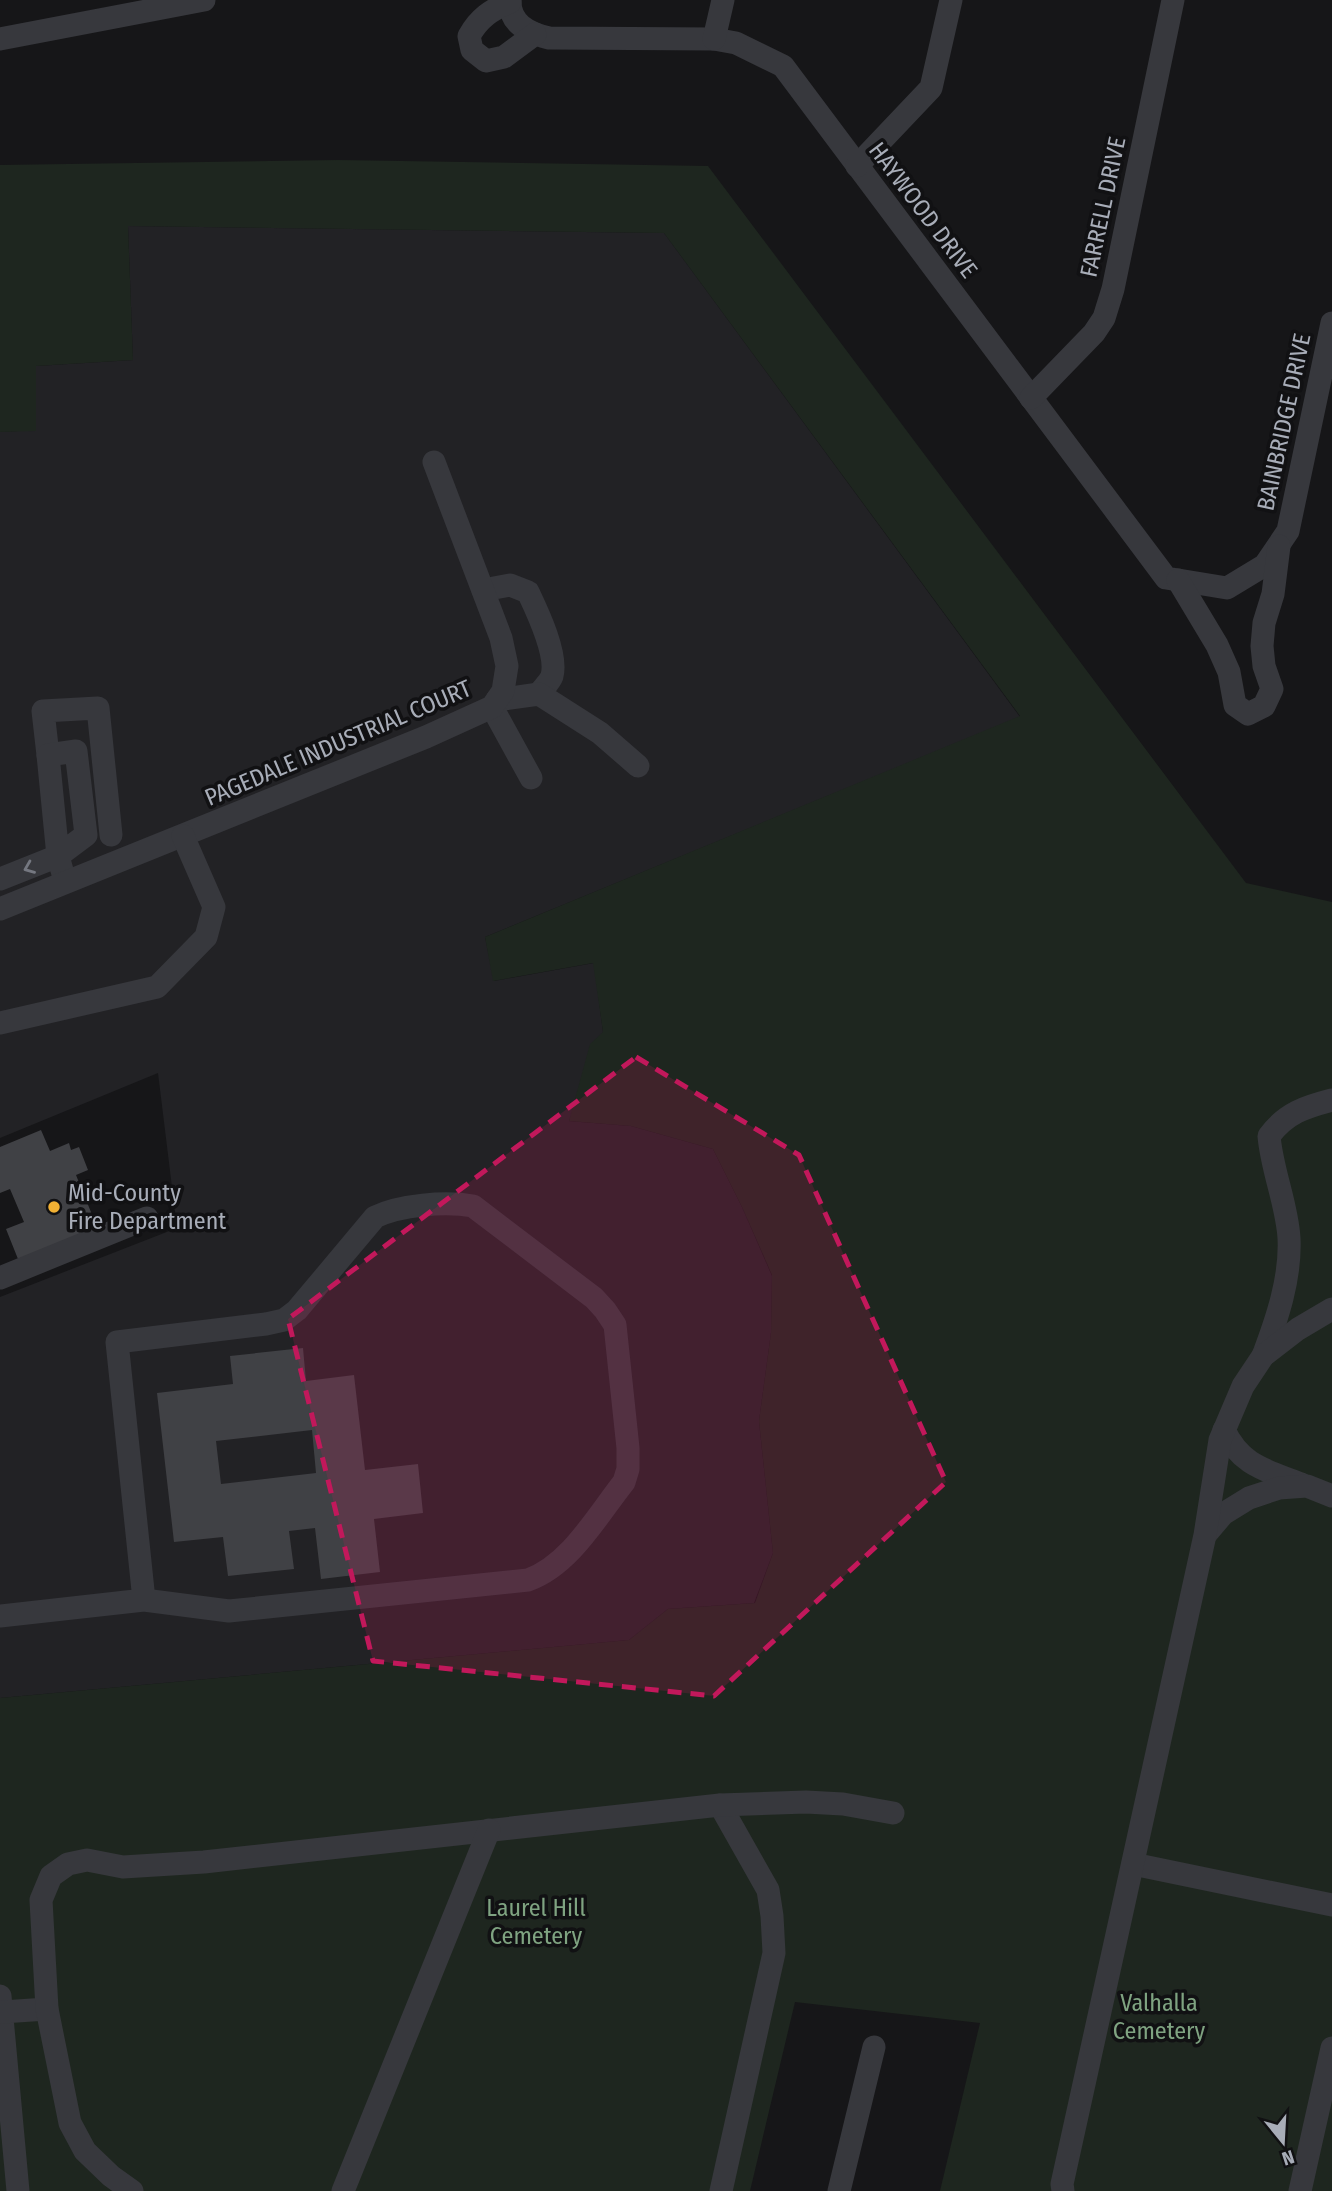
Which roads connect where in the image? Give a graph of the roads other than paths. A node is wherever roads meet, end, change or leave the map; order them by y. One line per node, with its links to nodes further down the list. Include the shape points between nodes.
1 (204, 0): 7 (street)
2 (723, 0): 8 (street)
3 (951, 0): 9 (street, via 931,88)
4 (1173, 0): 11 (street, FARRELL DRIVE, via 1104,318)
5 (510, 1): 6 (street, via 510,9); 6 (street, via 476,23 469,36 472,50 486,61 504,57)
6 (526, 29): 8 (street, HAYWOOD DRIVE, via 549,38)
7 (0, 39)
8 (714, 39): 9 (street, HAYWOOD DRIVE, via 736,43 783,66)
9 (857, 166): 11 (street, HAYWOOD DRIVE)
10 (1332, 323): 13 (street, BAINBRIDGE DRIVE, via 1288,531)
11 (1031, 398): 14 (street, HAYWOOD DRIVE, via 1166,578)
12 (434, 462): 16 (street, PAGEDALE INDUSTRIAL COURT)
13 (1279, 544): 14 (street, HAYWOOD DRIVE, via 1262,646 1272,689 1264,706 1248,713 1235,705 1217,645); 15 (street, BAINBRIDGE DRIVE, via 1265,565)
14 (1178, 580): 15 (street, HAYWOOD DRIVE)
15 (1227, 588)
16 (483, 590): 17 (street, via 510,585 528,592 552,655 552,677); 18 (street, PAGEDALE INDUSTRIAL COURT, via 507,666 503,691)
17 (539, 694): 18 (street); 21 (street, via 600,733)
18 (494, 704): 23 (street); 25 (street, PAGEDALE INDUSTRIAL COURT, via 426,737)
19 (48, 755): 20 (street, via 43,711 98,708); 22 (street, via 76,751); 26 (street)
20 (104, 766): 22 (street); 24 (street)
21 (638, 766)
22 (79, 769): 26 (street, via 86,835)
23 (531, 778)
24 (111, 835)
25 (183, 836): 28 (street, PAGEDALE INDUSTRIAL COURT); 30 (street, via 214,907 206,937 167,977 157,987)
26 (58, 856): 27 (street, one-way to 27); 28 (street)
27 (0, 879)
28 (65, 881): 29 (street, PAGEDALE INDUSTRIAL COURT)
29 (0, 909)
30 (0, 1023)
31 (1332, 1100): 35 (street, via 1280,1121 1269,1136 1289,1238 1287,1275)
32 (147, 1218): 33 (street)
33 (0, 1278)
34 (1332, 1309): 35 (street)
35 (1263, 1356): 36 (street, via 1243,1386)
36 (1224, 1430): 37 (street, via 1243,1459); 39 (street)
37 (1307, 1486): 38 (street); 39 (street, via 1279,1488 1249,1498 1223,1514)
38 (1332, 1496)
39 (1205, 1535): 45 (street)
40 (144, 1600): 40 (street, via 229,1611 528,1580 546,1574 609,1502 628,1469 615,1325 606,1310 473,1206 457,1203 390,1210 375,1217 298,1310 284,1320 117,1342); 41 (street)
41 (0, 1616)
42 (720, 1805): 43 (street, via 806,1802); 44 (street); 54 (street, via 768,1890 774,1953)
43 (893, 1813)
44 (489, 1830): 48 (street, via 204,1862 124,1867 87,1860 68,1864 51,1876 41,1900); 53 (street)
45 (1133, 1864): 46 (street); 56 (street)
46 (1332, 1905)
47 (1, 2004): 48 (street); 51 (street)
48 (47, 2009): 52 (street, via 70,2123 85,2151)
49 (874, 2047): 55 (street)
50 (1332, 2048): 57 (street)
51 (18, 2191)
52 (132, 2191)
53 (343, 2191)
54 (721, 2191)
55 (839, 2191)
56 (1063, 2191)
57 (1300, 2191)

